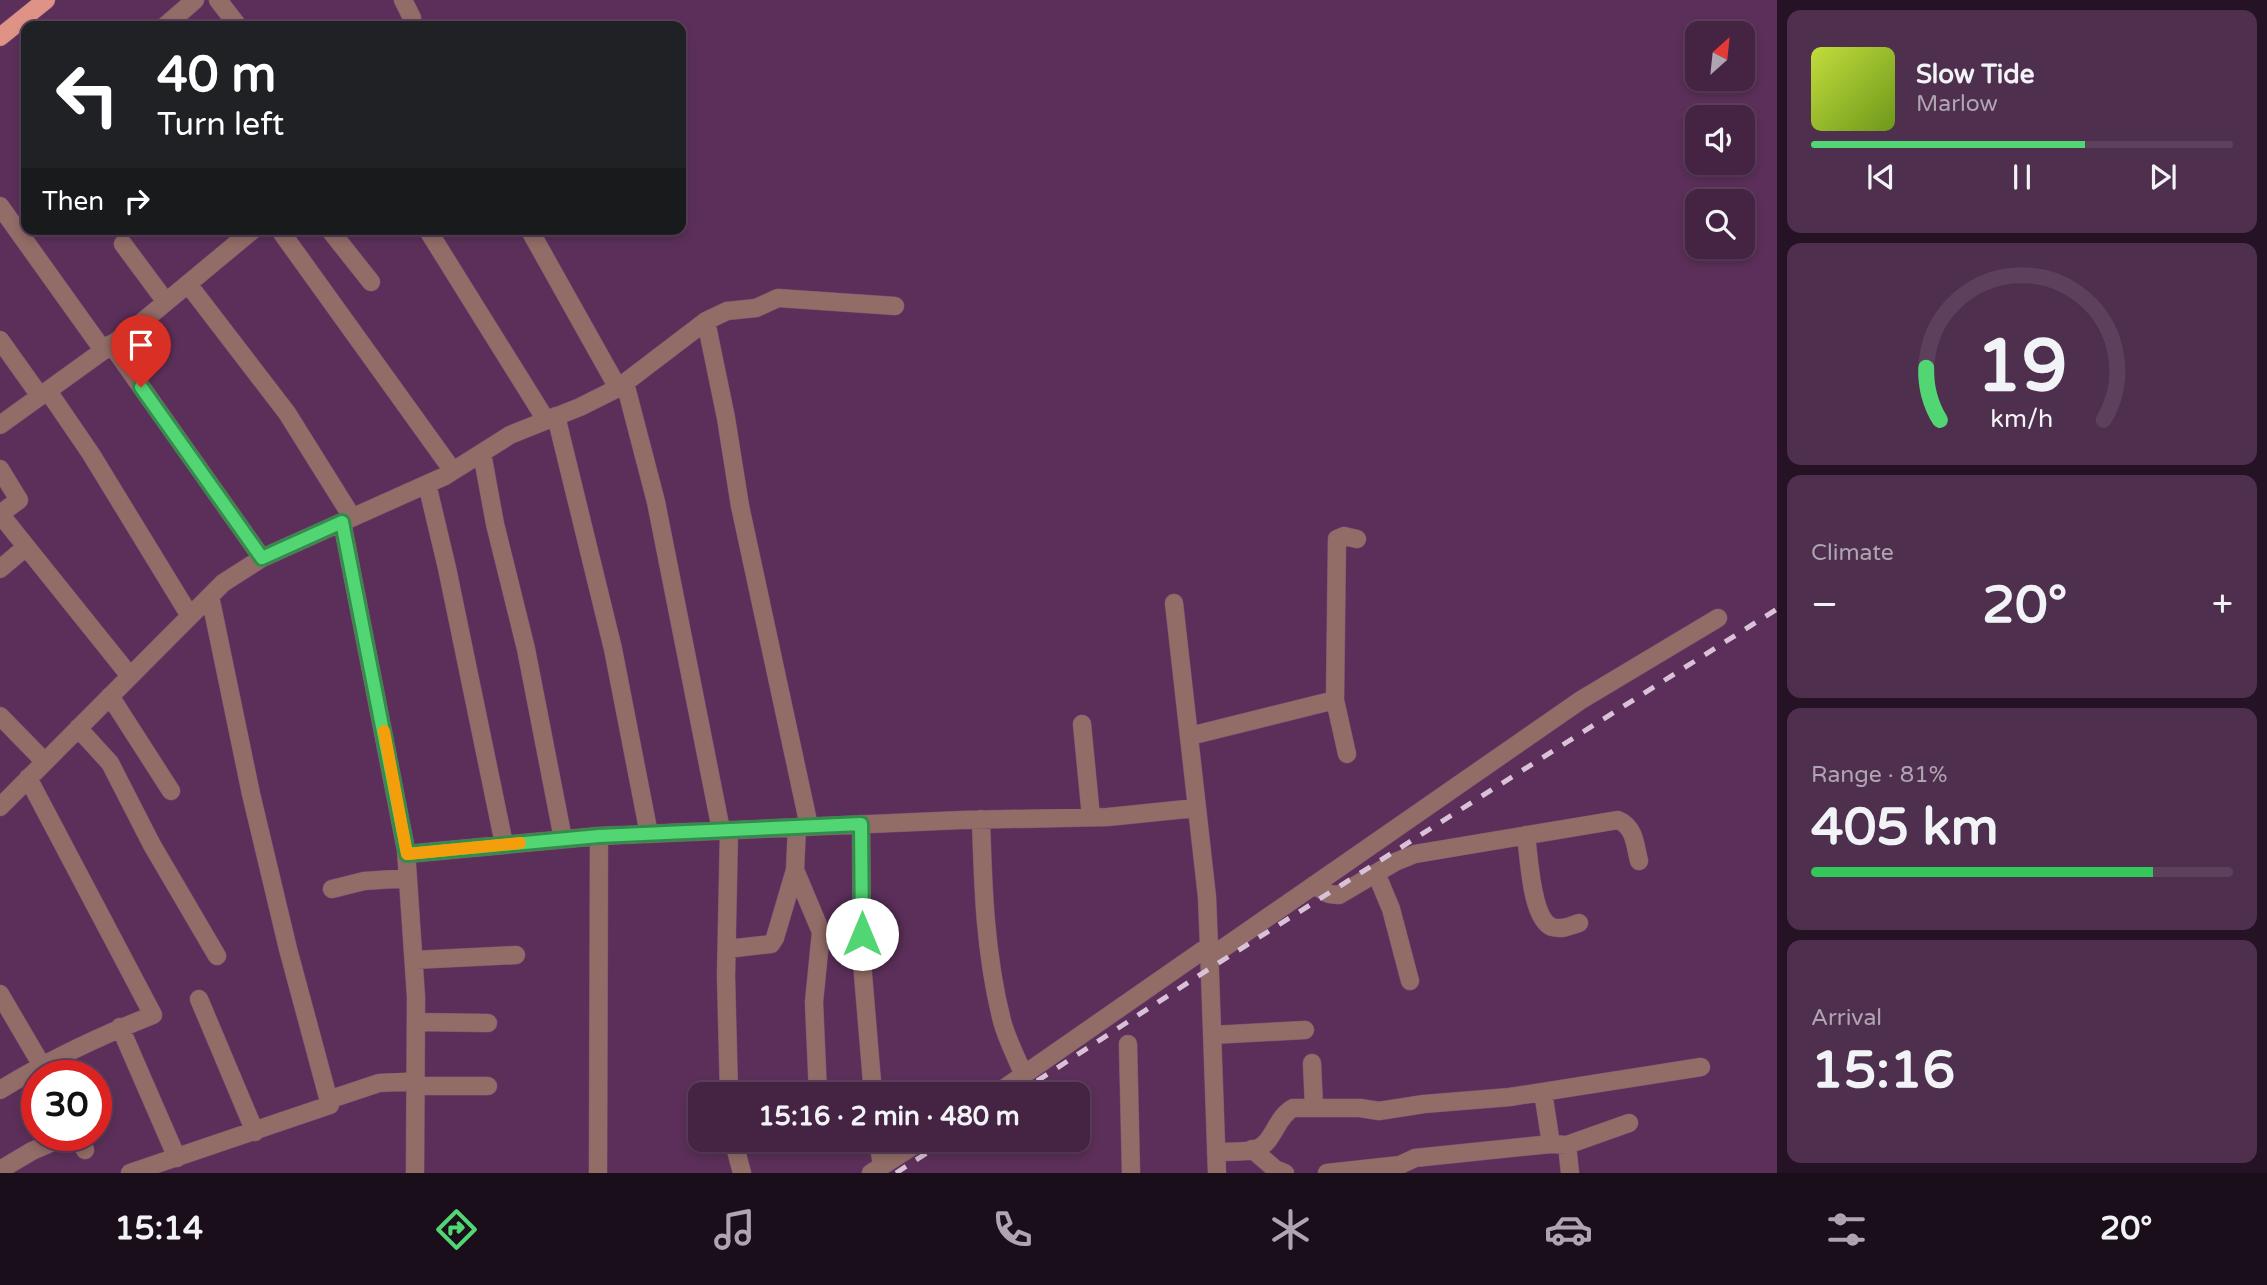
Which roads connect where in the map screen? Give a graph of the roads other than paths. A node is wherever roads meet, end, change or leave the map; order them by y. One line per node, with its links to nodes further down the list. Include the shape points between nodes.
1 (46, 0): 8 (main road)
2 (195, 0): 6 (street)
3 (218, 0): 7 (street)
4 (403, 0): 5 (street)
5 (412, 18)
6 (171, 21)
7 (234, 21)
8 (0, 37)
9 (0, 206): 10 (street)
10 (21, 225)
11 (28, 235): 24 (street)
12 (247, 235): 19 (street)
13 (283, 235): 31 (street)
14 (334, 235): 18 (street)
15 (431, 235): 27 (street)
16 (533, 235): 25 (street)
17 (123, 244): 20 (street)
18 (371, 282)
19 (188, 284): 20 (street); 34 (street, via 287,413)
20 (166, 302): 24 (street)
21 (895, 306): 22 (street, via 778,298)
22 (706, 321): 25 (street); 59 (street)
23 (0, 340): 26 (street)
24 (107, 347): 26 (street); 37 (street)
25 (622, 386): 27 (street); 60 (street, via 656,502)
26 (44, 394): 28 (street); 41 (street, via 91,454)
27 (551, 418): 29 (street); 61 (street, via 612,649)
28 (0, 425)
29 (482, 453): 31 (street); 64 (street)
30 (0, 469): 33 (street, via 19,500)
31 (453, 471): 32 (street)
32 (427, 484): 34 (street); 65 (street)
33 (0, 514): 36 (street)
34 (347, 520): 37 (street); 66 (street)
35 (1357, 539): 45 (street, via 1337,539)
36 (26, 547): 38 (street); 43 (street)
37 (262, 558): 39 (street)
38 (0, 569)
39 (210, 596): 41 (street); 102 (street, via 251,794)
40 (1174, 603): 49 (street)
41 (190, 616): 43 (street)
42 (1718, 618): 71 (street, via 1581,700)
43 (130, 676): 44 (street)
44 (110, 696): 48 (street); 53 (street)
45 (1335, 700): 49 (street); 50 (street)
46 (0, 716): 51 (street)
47 (1082, 724): 56 (street)
48 (78, 728): 51 (street); 77 (street, via 110,763)
49 (1190, 736): 55 (street)
50 (1347, 754)
51 (44, 762): 52 (street)
52 (28, 778): 54 (street); 84 (street, via 153,1015)
53 (171, 791)
54 (0, 807)
55 (1196, 808): 56 (street); 75 (street)
56 (1091, 817): 57 (street)
57 (981, 819): 58 (street); 92 (street, via 989,963 1003,1024)
58 (861, 824): 59 (street); 96 (street, via 862,962)
59 (803, 826): 60 (street); 68 (street)
60 (725, 830): 61 (street); 74 (street)
61 (649, 834): 63 (street)
62 (1526, 835): 67 (street, via 1618,820 1633,834); 69 (street, via 1415,854); 73 (street, via 1539,914 1550,927 1563,929)
63 (599, 836): 64 (street); 117 (street)
64 (563, 839): 65 (street)
65 (504, 844): 66 (street)
66 (407, 854): 70 (street)
67 (1639, 862)
68 (795, 870): 74 (street, via 771,944); 95 (street, via 821,932 814,1002)
69 (1376, 873): 71 (street, via 1339,894); 79 (street)
70 (408, 878): 72 (street); 78 (street)
71 (1314, 885): 75 (street)
72 (332, 889)
73 (1579, 923)
74 (727, 949): 94 (street)
75 (1209, 952): 86 (street); 92 (street)
76 (516, 955): 78 (street)
77 (217, 956)
78 (414, 960): 82 (street)
79 (1410, 981)
80 (0, 994): 88 (street)
81 (199, 999): 105 (street)
82 (416, 1022): 83 (street); 98 (street)
83 (488, 1023)
84 (120, 1027): 89 (street); 112 (street)
85 (1305, 1030): 86 (street)
86 (1212, 1035): 111 (street)
87 (1128, 1044): 119 (street)
88 (39, 1060)
89 (62, 1060)
90 (1312, 1063): 103 (street)
91 (1701, 1067): 101 (street)
92 (1024, 1076): 97 (street)
93 (21, 1081): 100 (street)
94 (729, 1082)
95 (817, 1082)
96 (872, 1082)
97 (1015, 1082)
98 (416, 1083): 99 (street); 102 (street, via 379,1083); 116 (street)
99 (488, 1086)
100 (0, 1090)
101 (1543, 1092): 103 (street, via 1379,1111); 106 (street)
102 (328, 1100): 105 (street, via 330,1105)
103 (1314, 1107): 107 (street, via 1284,1113 1268,1141)
104 (1629, 1123): 106 (street)
105 (255, 1132): 112 (street)
106 (1559, 1144): 122 (street, via 1415,1158 1400,1165); 123 (street)
107 (1252, 1149): 111 (street); 121 (street)
108 (32, 1151): 114 (street)
109 (736, 1152): 118 (street)
110 (904, 1152): 113 (street)
111 (1216, 1152): 120 (street)
112 (177, 1158): 115 (street)
113 (877, 1169)
114 (0, 1170)
115 (130, 1173)
116 (415, 1173)
117 (598, 1173)
118 (741, 1173)
119 (1132, 1173)
120 (1217, 1173)
121 (1285, 1173)
122 (1327, 1173)
123 (1570, 1173)

